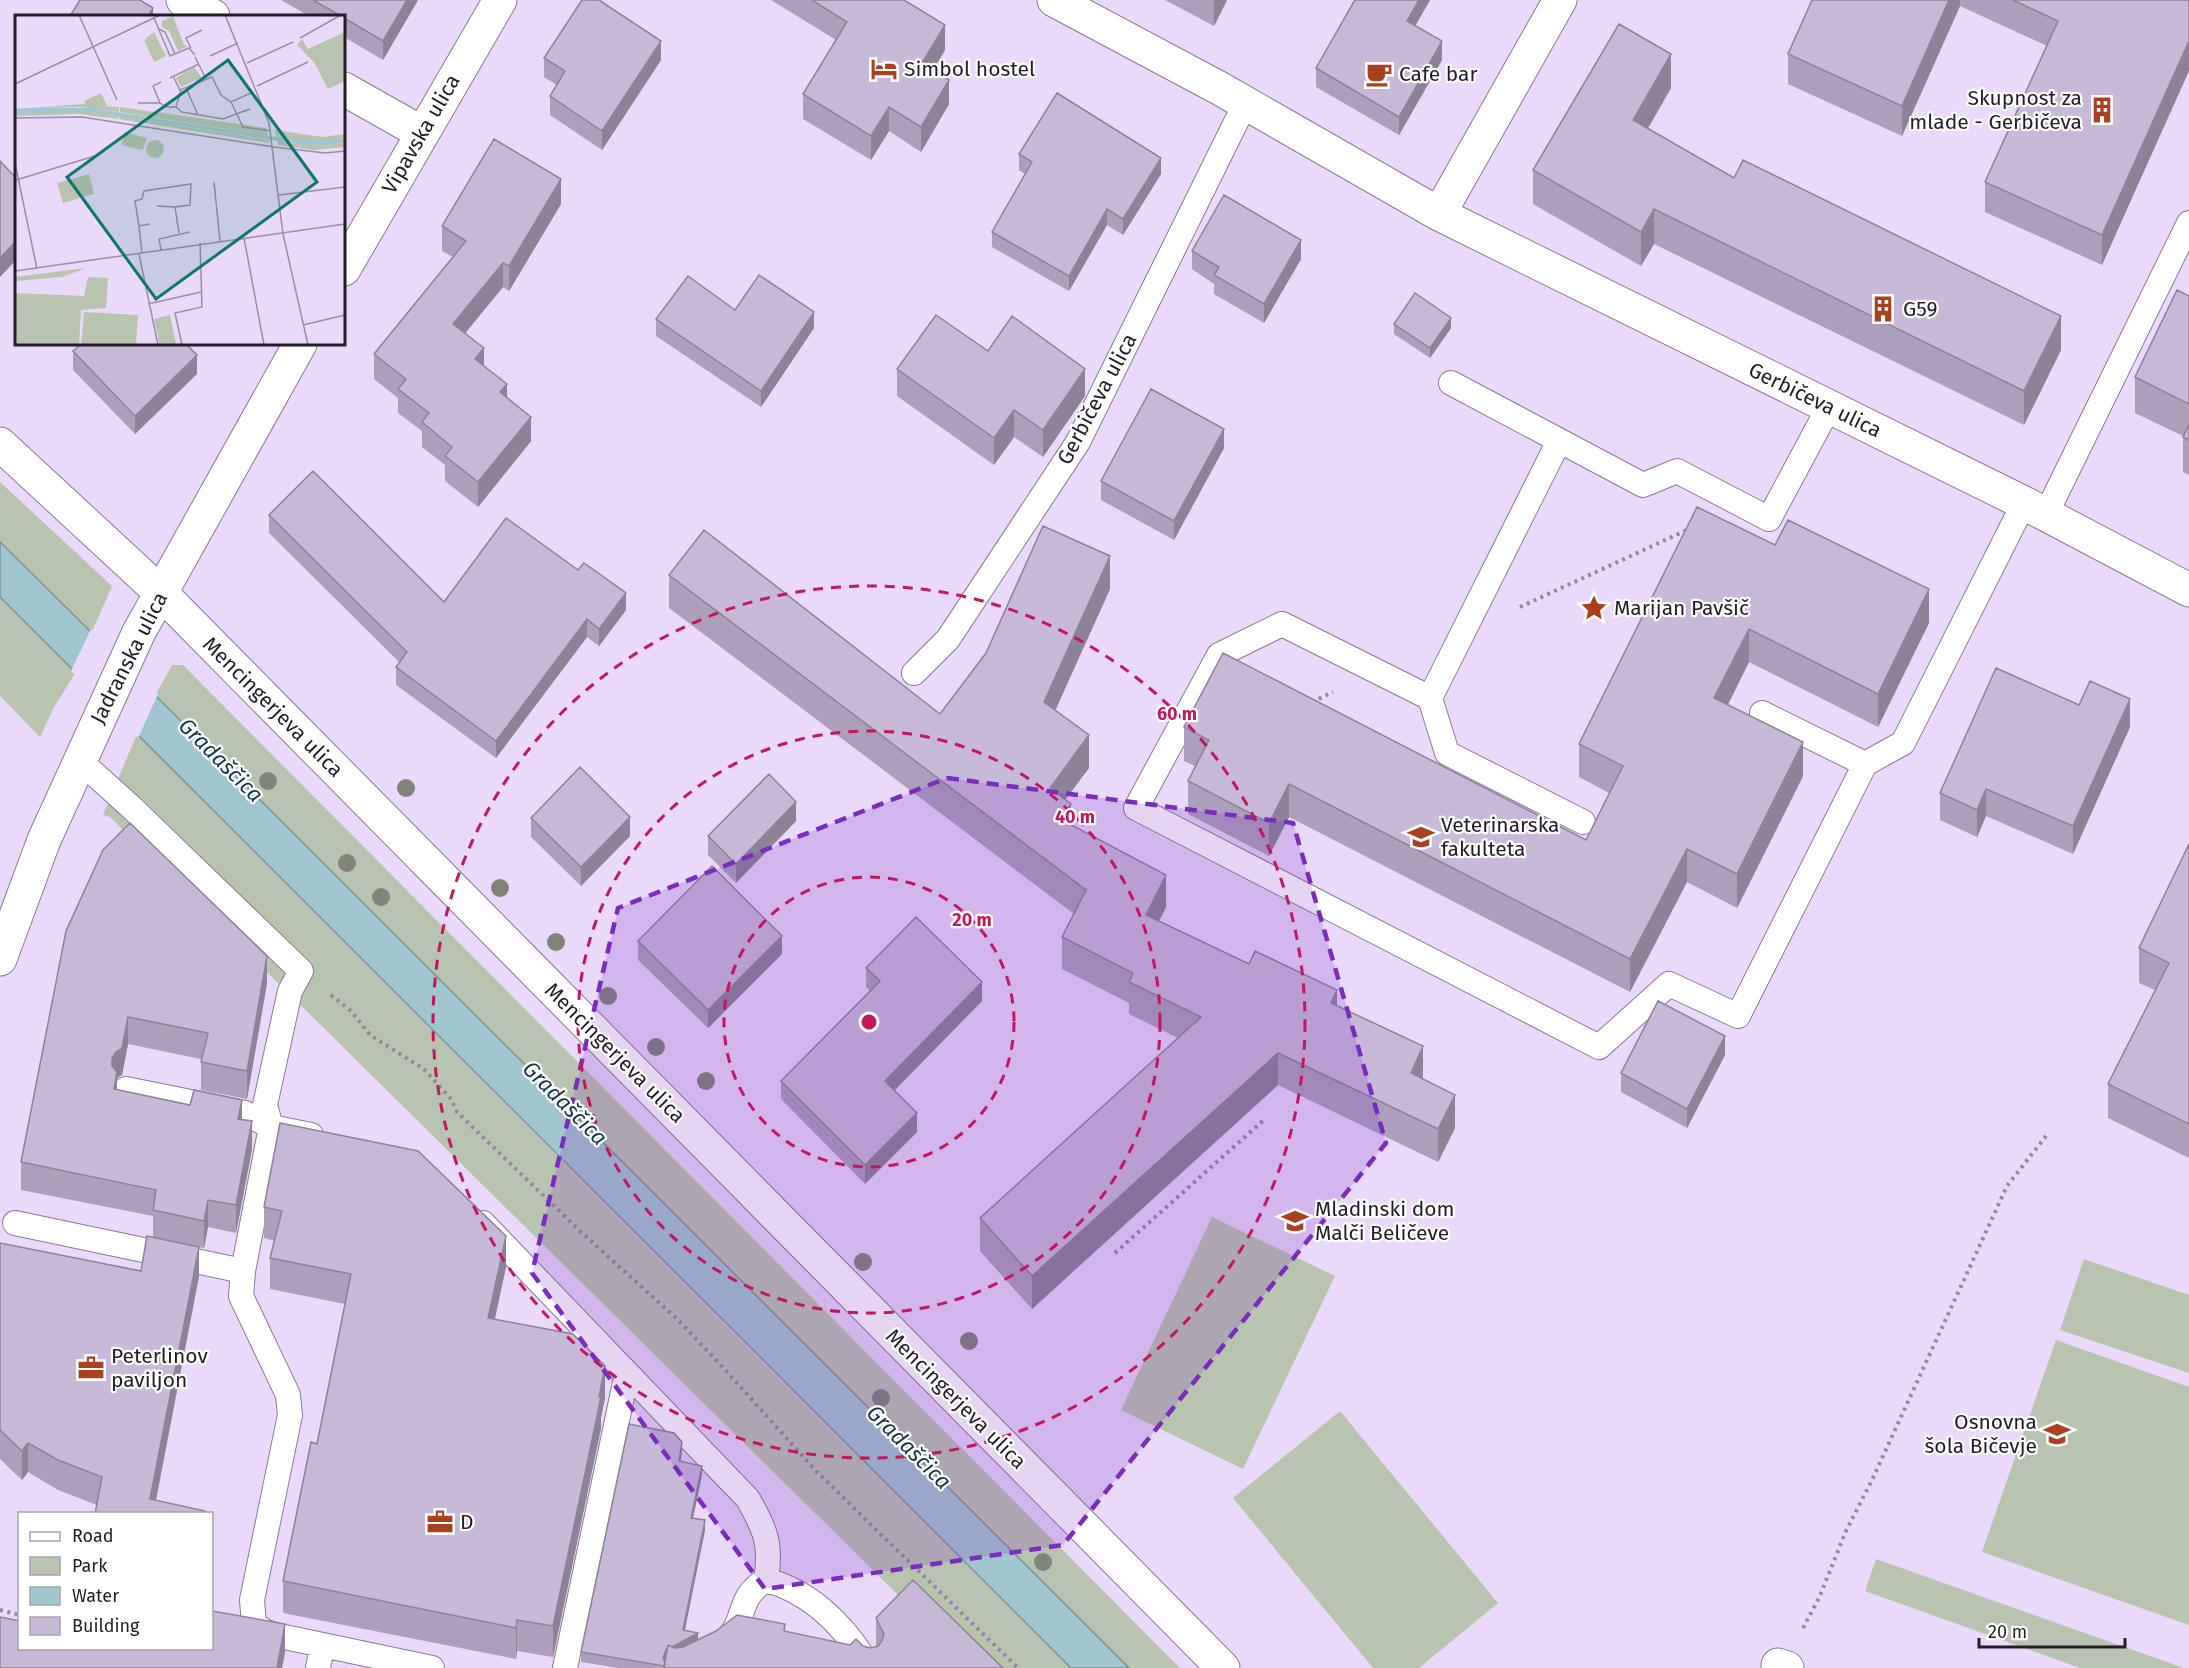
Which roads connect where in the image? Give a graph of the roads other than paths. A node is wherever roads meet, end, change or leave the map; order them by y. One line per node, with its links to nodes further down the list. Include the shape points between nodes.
1 (183, 0): 5 (street)
2 (500, 0): 8 (street, Vipavska ulica)
3 (1054, 0): 7 (street, Gerbičeva ulica)
4 (1560, 0): 9 (street)
5 (211, 15)
6 (345, 90): 8 (street)
7 (1245, 104): 9 (street, Gerbičeva ulica); 20 (lane, Gerbičeva ulica, via 1078,442 948,639)
8 (422, 133): 11 (street, Vipavska ulica)
9 (1439, 214): 14 (street, Gerbičeva ulica)
10 (2189, 223): 17 (lane)
11 (345, 267)
12 (292, 357): 19 (street, Jadranska ulica)
13 (1450, 383): 15 (lane)
14 (1829, 407): 15 (lane, via 1769,519 1677,471 1643,485); 17 (street, Gerbičeva ulica)
15 (1559, 441): 21 (lane)
16 (0, 444): 19 (street, Mencingerjeva ulica)
17 (2035, 508): 18 (street, Gerbičeva ulica); 24 (lane, via 1903,743)
18 (2189, 590)
19 (161, 593): 23 (street, Jadranska ulica); 40 (street, Mencingerjeva ulica)
20 (914, 673)
21 (1430, 698): 24 (lane, via 1282,624 1219,655 1136,808 1599,1047 1669,984 1738,1016); 25 (lane, via 1447,753)
22 (1762, 713): 24 (lane)
23 (84, 750): 26 (street, Jadranska ulica, via 44,840); 28 (lane, via 131,807 301,971 290,991 265,1105)
24 (1865, 764)
25 (1582, 822)
26 (0, 959)
27 (126, 1089): 28 (lane, via 245,1113)
28 (271, 1127): 29 (lane); 32 (lane)
29 (336, 1140)
30 (464, 1204): 33 (lane)
31 (15, 1223): 32 (lane)
32 (243, 1270): 35 (lane, via 241,1296 291,1404 252,1600 254,1624)
33 (627, 1373): 34 (lane, via 748,1499 765,1529 769,1561); 37 (lane)
34 (766, 1580): 38 (lane, via 746,1597 727,1640); 39 (lane, via 784,1585 822,1609 858,1648)
35 (320, 1657): 36 (lane)
36 (432, 1668)
37 (565, 1668)
38 (677, 1668)
39 (870, 1668)
40 (1223, 1668)

